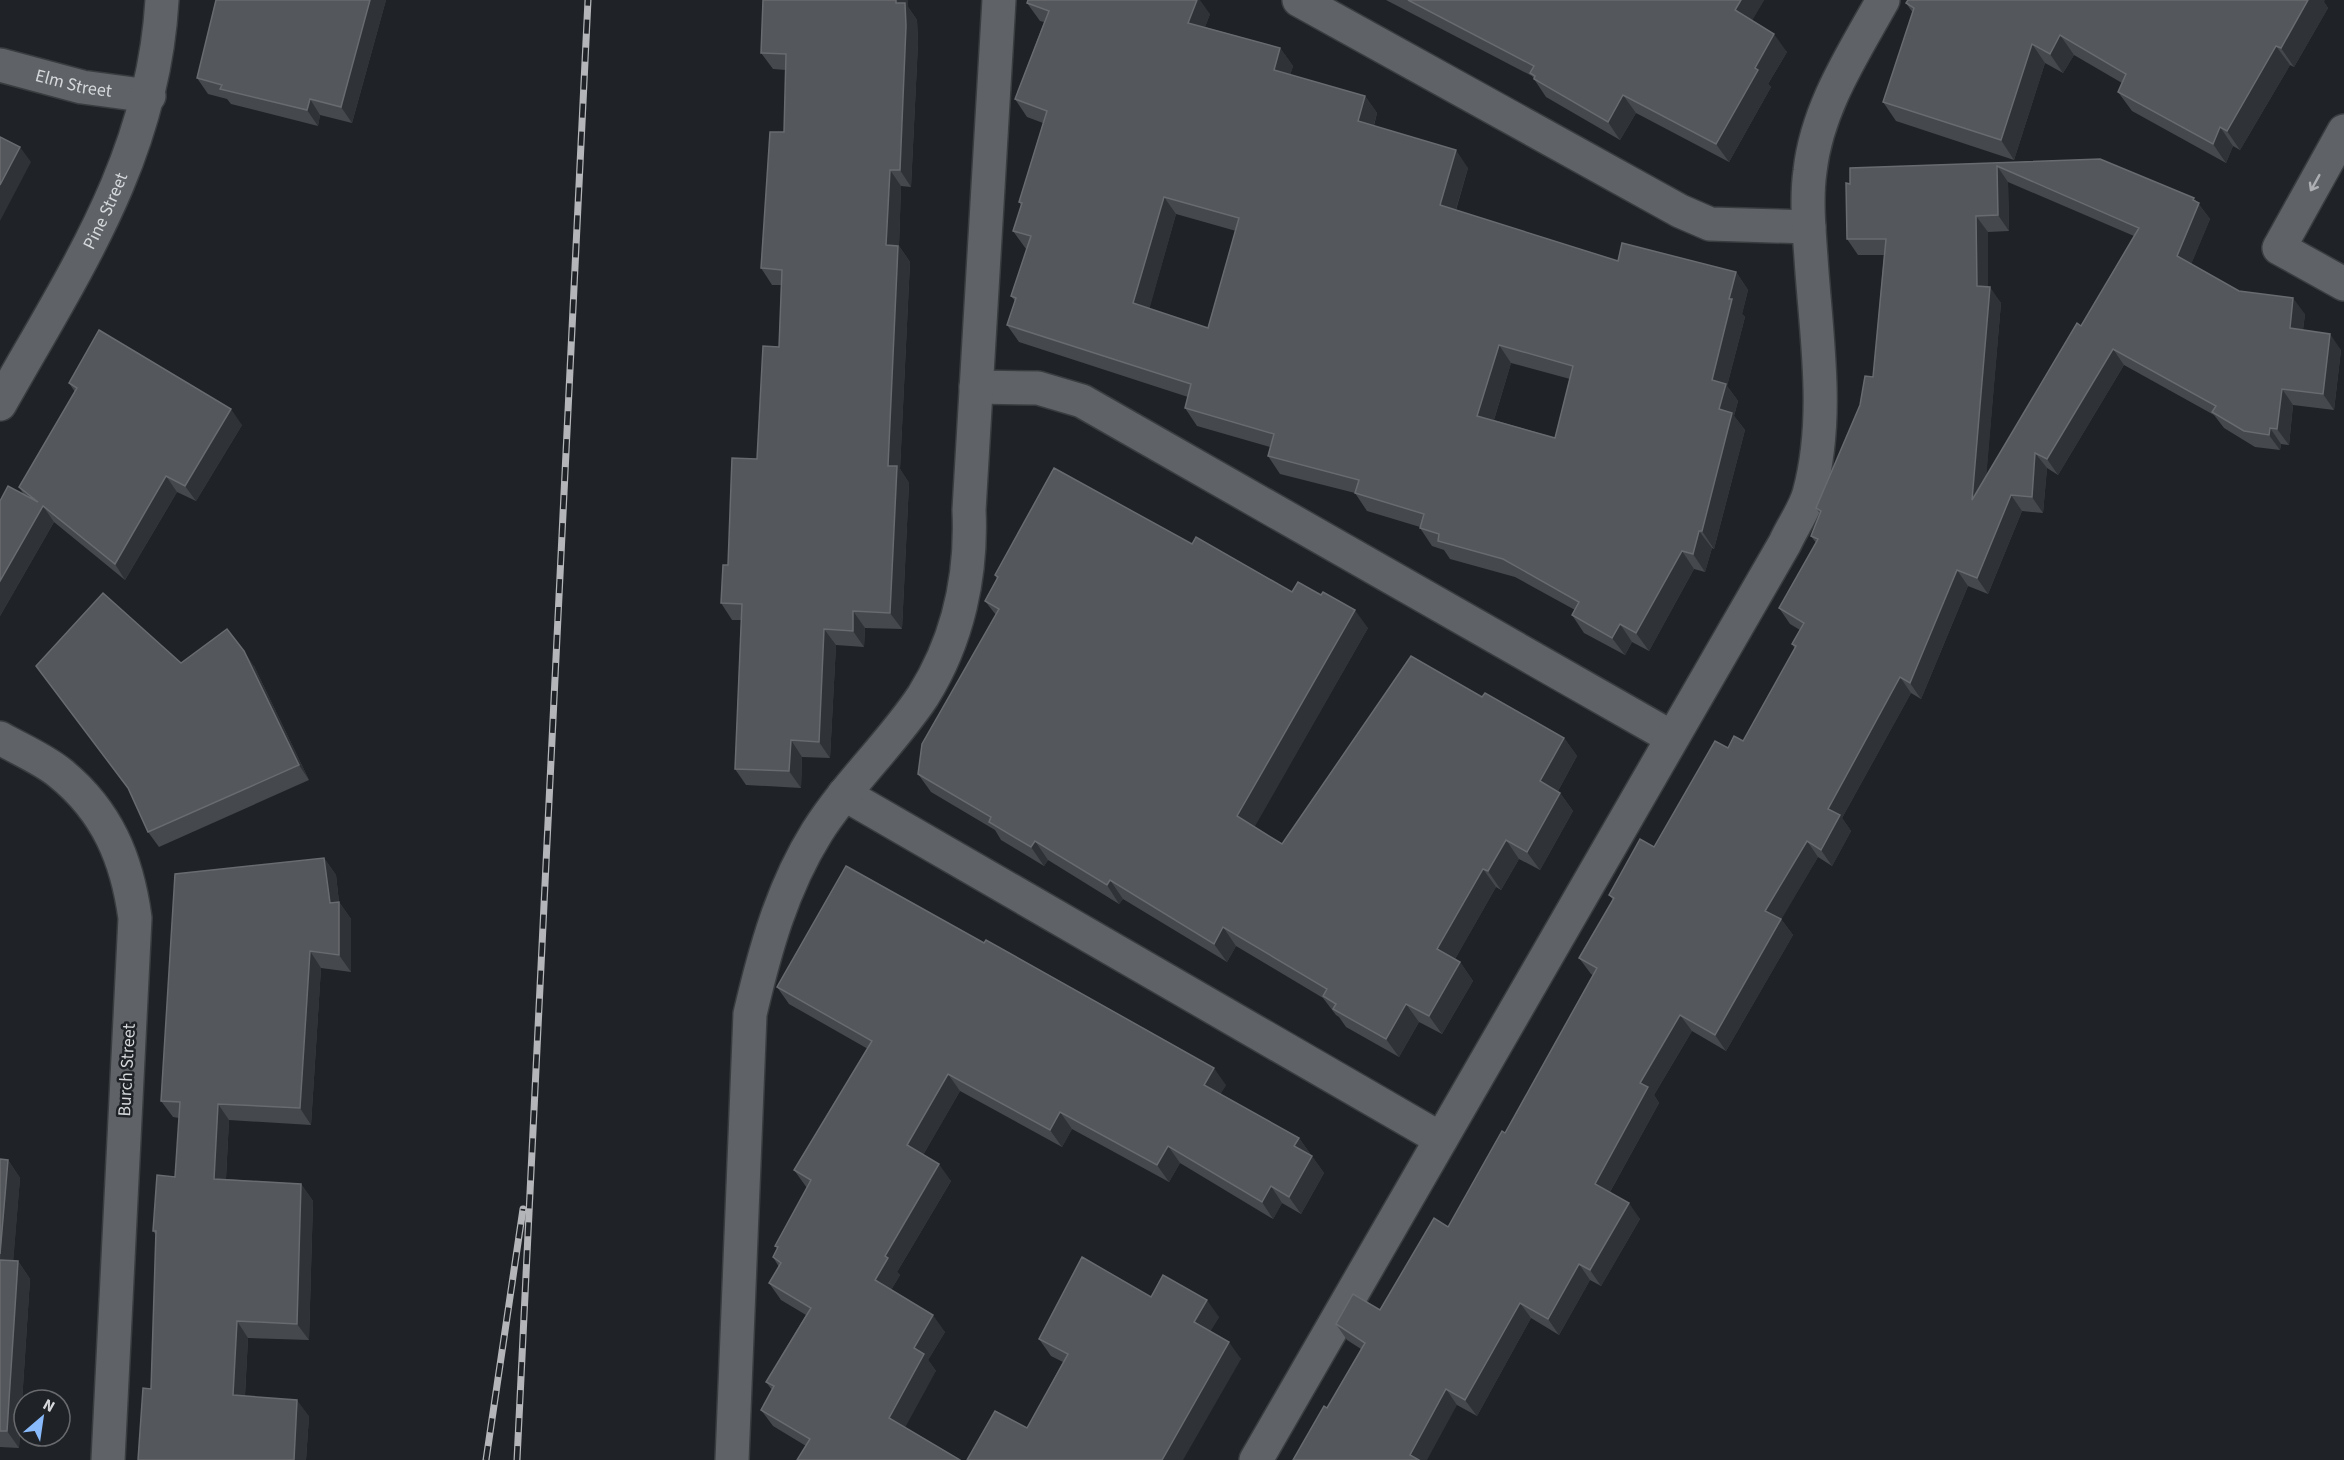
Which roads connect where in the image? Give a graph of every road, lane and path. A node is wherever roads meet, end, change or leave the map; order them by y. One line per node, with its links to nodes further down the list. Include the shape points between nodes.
1 (162, 0): 6 (street, Pine Street, via 160,39)
2 (999, 0): 10 (street)
3 (1299, 0): 8 (street, via 1690,216 1710,224)
4 (1883, 0): 8 (street, via 1839,79 1819,126 1809,172)
5 (0, 64): 6 (street, Elm Street, via 82,87)
6 (149, 96): 11 (street, Pine Street, via 105,219)
7 (2344, 132): 9 (street, one-way to 9, via 2279,248)
8 (1809, 227): 12 (street, via 1821,402 1819,446 1808,496 1785,543)
9 (2344, 284)
10 (976, 387): 12 (street, via 1038,388 1082,401); 14 (street, via 964,594 949,644 922,696)
11 (0, 404)
12 (1671, 737): 15 (street)
13 (0, 738): 16 (street, Burch Street, via 59,772 87,799 116,842 130,885 135,918)
14 (844, 794): 15 (street); 17 (street, via 792,878 766,944 750,1014)
15 (1441, 1139): 18 (street)
16 (108, 1460)
17 (732, 1460)
18 (1256, 1460)

